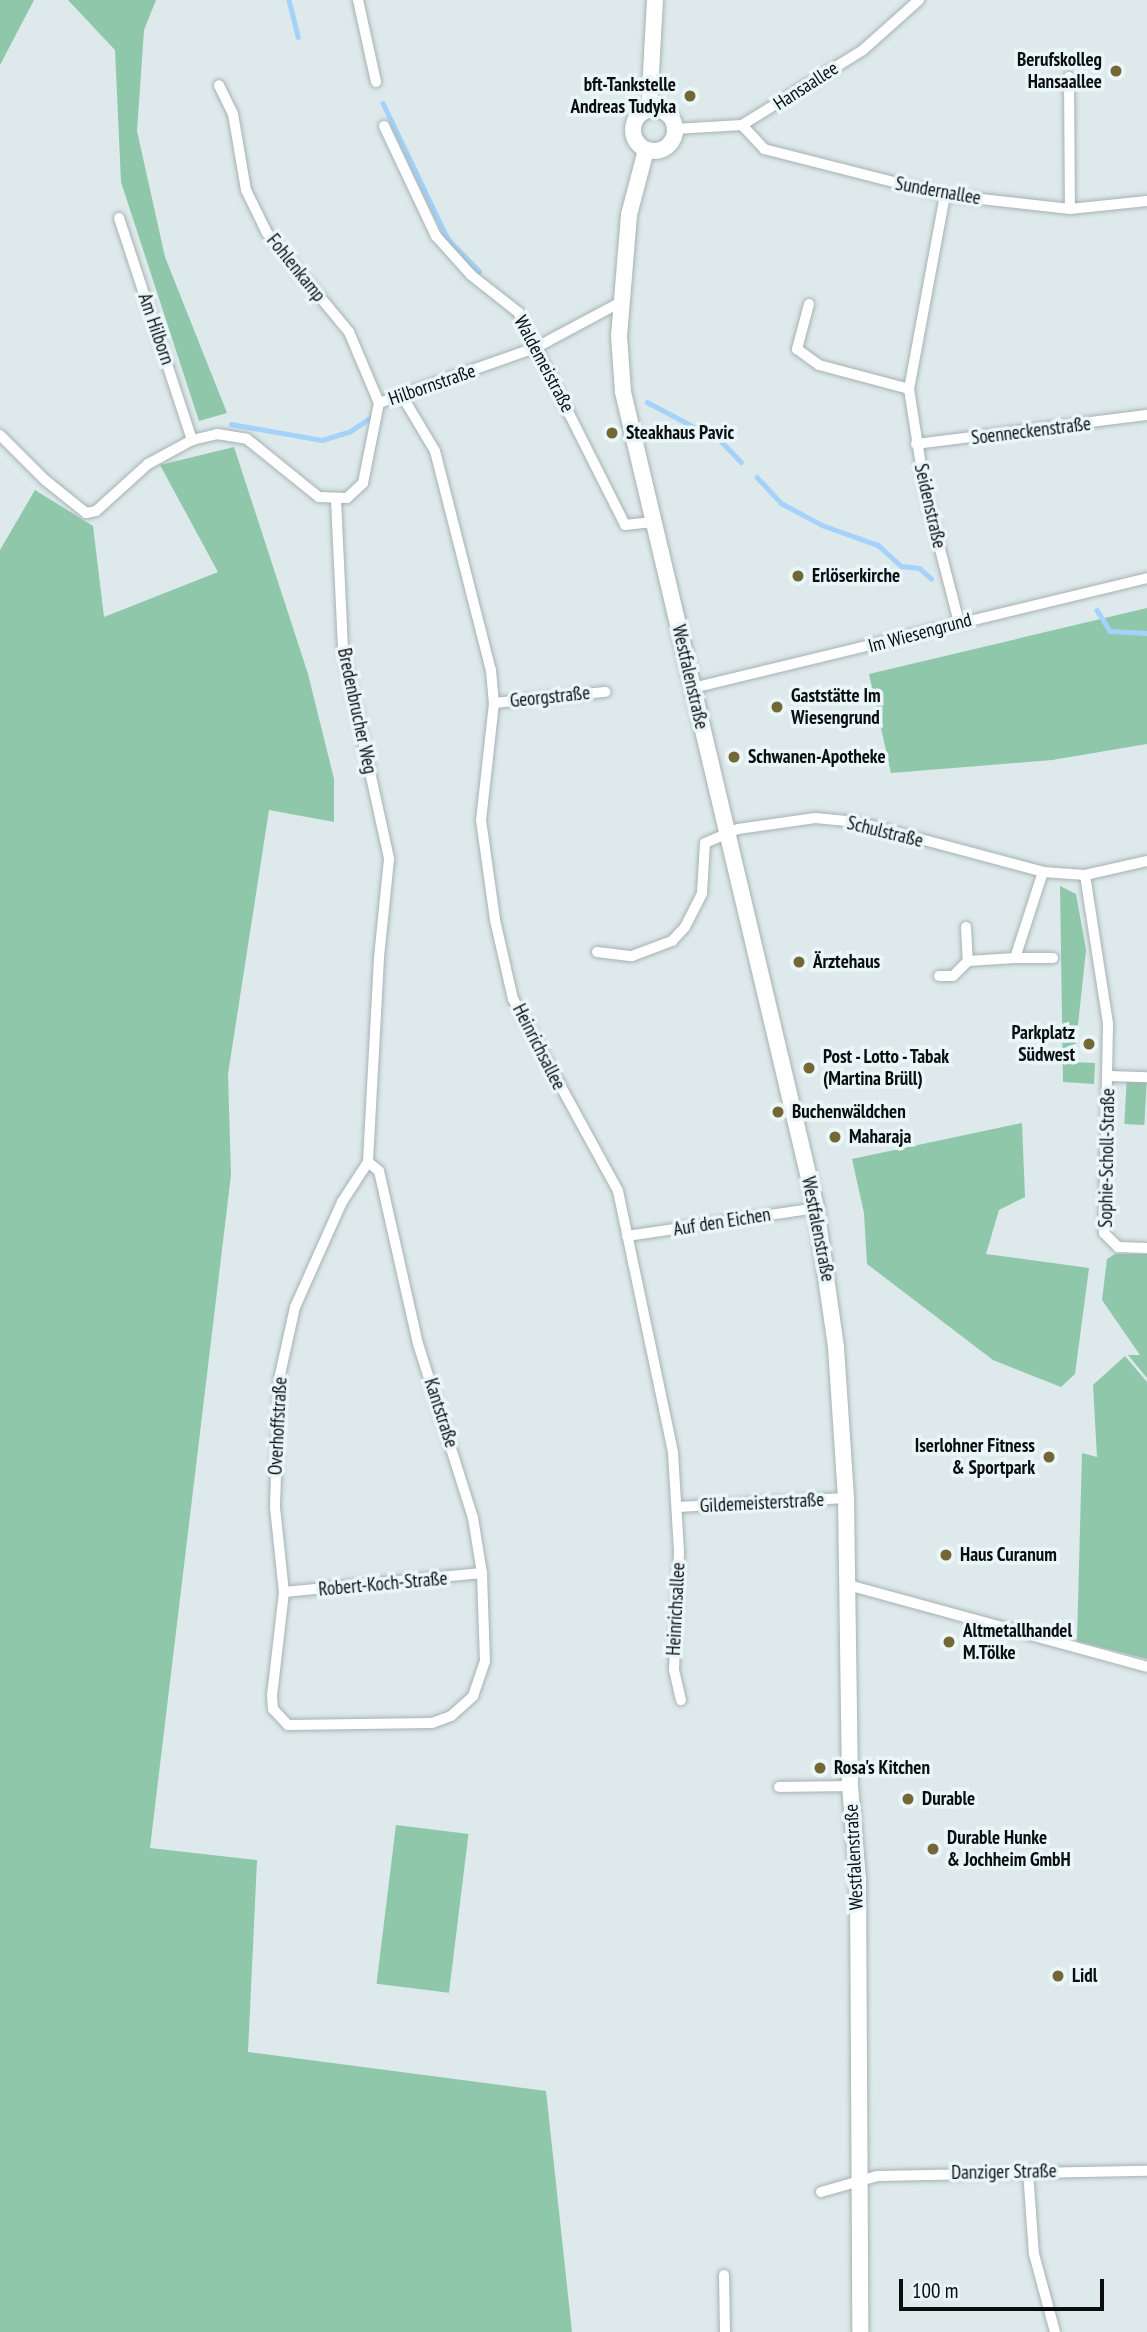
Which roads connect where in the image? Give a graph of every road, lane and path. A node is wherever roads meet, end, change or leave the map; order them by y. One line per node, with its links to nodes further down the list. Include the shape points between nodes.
1 (358, 0): 5 (street)
2 (655, 0): 7 (main road)
3 (919, 0): 8 (street, Hansaallee, via 863,50)
4 (1069, 77): 14 (street)
5 (376, 82)
6 (219, 85): 21 (street, Fohlenkamp, via 233,114 246,190 267,233 349,332)
7 (649, 110): 10 (main road, via 667,113); 11 (main road, via 638,117 633,129 636,142)
8 (742, 125): 10 (street, Hansaallee); 12 (street, Sundernallee, via 764,149)
9 (384, 126): 18 (street, Waldemeistraße, via 436,236 471,275 518,312)
10 (675, 129): 11 (main road, via 667,148)
11 (646, 150): 16 (main road, Westfalenstraße, via 629,215)
12 (945, 195): 14 (street, Sundernallee); 19 (street, Seidenstraße)
13 (1147, 201): 14 (street, Sundernallee)
14 (1070, 209)
15 (119, 218): 24 (street, Am Hilborn)
16 (621, 302): 18 (street, Hilbornstraße); 27 (main road, Westfalenstraße, via 623,392)
17 (809, 304): 19 (street, via 797,349 820,365)
18 (537, 347): 20 (street, Hilbornstraße); 27 (street, Waldemeistraße, via 625,525)
19 (909, 389): 25 (street, Seidenstraße)
20 (401, 394): 21 (street, Hilbornstraße); 32 (street, Heinrichsallee, via 435,451 491,670)
21 (379, 403): 26 (street, Hilbornstraße, via 363,483 355,495)
22 (1147, 415): 25 (street, Soenneckenstraße)
23 (0, 435): 24 (street, via 86,513 96,511 148,464)
24 (192, 440): 26 (street, via 217,434 240,436 307,489)
25 (916, 444): 29 (street, Seidenstraße)
26 (336, 500): 45 (street, Bredenbrucher Weg, via 342,649 389,859)
27 (653, 522): 30 (main road, Westfalenstraße)
28 (1147, 578): 29 (street, Im Wiesengrund)
29 (959, 622): 30 (street, Im Wiesengrund)
30 (693, 688): 33 (main road, Westfalenstraße)
31 (605, 692): 32 (street, Georgstraße)
32 (494, 703): 47 (street, Heinrichsallee, via 481,820 495,920 513,999 618,1191)
33 (726, 832): 35 (street, Schulstraße, via 815,818 857,822); 38 (street, via 705,842 702,893 672,941 632,956); 46 (main road, Westfalenstraße)
34 (1147, 861): 36 (street, Schulstraße)
35 (1043, 872): 36 (street, Schulstraße); 39 (street)
36 (1086, 875): 43 (street, Sophie-Scholl-Straße, via 1108,1024)
37 (966, 927): 41 (street)
38 (597, 951)
39 (1015, 958): 40 (street); 41 (street)
40 (1053, 958)
41 (968, 961): 42 (street, via 953,976)
42 (939, 976)
43 (1110, 1076): 44 (street, Sophie-Scholl-Straße); 48 (street, Sophie-Scholl-Straße, via 1104,1233 1108,1242 1118,1247)
44 (1147, 1077)
45 (368, 1162): 51 (street, Kantstraße, via 379,1171 402,1282 473,1518); 53 (street, Overhoffstraße, via 342,1202 316,1258 295,1307 281,1364 275,1507)
46 (816, 1208): 47 (street, Auf den Eichen); 49 (main road, Westfalenstraße, via 832,1313)
47 (628, 1236): 50 (street, Heinrichsallee, via 673,1453)
48 (1147, 1248)
49 (846, 1498): 50 (street, Gildemeisterstraße); 52 (main road, Westfalenstraße)
50 (678, 1507): 55 (street, Heinrichsallee, via 674,1670)
51 (482, 1573): 53 (street, Robert-Koch-Straße); 56 (street, Kantstraße, via 485,1661 473,1696 451,1716 407,1726 304,1727 288,1725)
52 (848, 1585): 54 (street); 57 (main road, Westfalenstraße)
53 (284, 1592): 56 (street, Overhoffstraße)
54 (1147, 1667)
55 (681, 1700)
56 (273, 1709)
57 (850, 1786): 58 (street); 61 (main road, Westfalenstraße, via 858,1879)
58 (779, 1787)
59 (1028, 2171): 60 (street, Danziger Straße); 61 (street, Danziger Straße); 66 (street, via 1034,2254)
60 (1147, 2171)
61 (861, 2177): 62 (street, Danziger Straße); 65 (main road, Westfalenstraße)
62 (821, 2192)
63 (724, 2275): 64 (street)
64 (725, 2332)
65 (860, 2332)
66 (1055, 2332)

